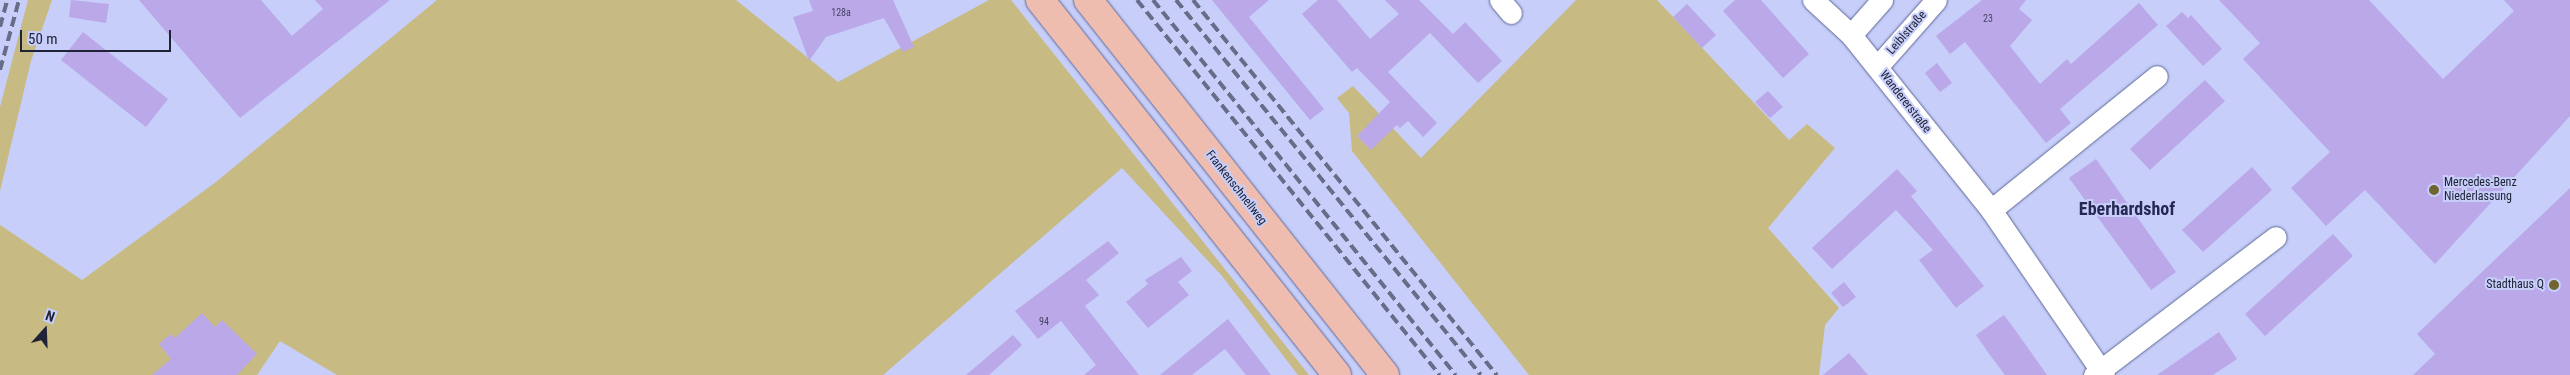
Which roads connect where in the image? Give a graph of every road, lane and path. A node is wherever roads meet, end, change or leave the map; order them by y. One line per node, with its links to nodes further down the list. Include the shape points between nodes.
1 (1040, 0): 12 (highway)
2 (1088, 0): 13 (highway, Frankenschnellweg)
3 (1813, 0): 6 (street, Wandererstraße)
4 (1882, 0): 6 (street)
5 (1936, 0): 7 (street, Leiblstraße)
6 (1852, 35): 7 (street, Wandererstraße)
7 (1877, 67): 9 (street, Wandererstraße)
8 (2157, 76): 9 (street)
9 (1991, 210): 11 (street, Wandererstraße)
10 (2276, 237): 11 (street, Wandererstraße)
11 (2099, 373)
12 (1337, 375)
13 (1385, 375)

